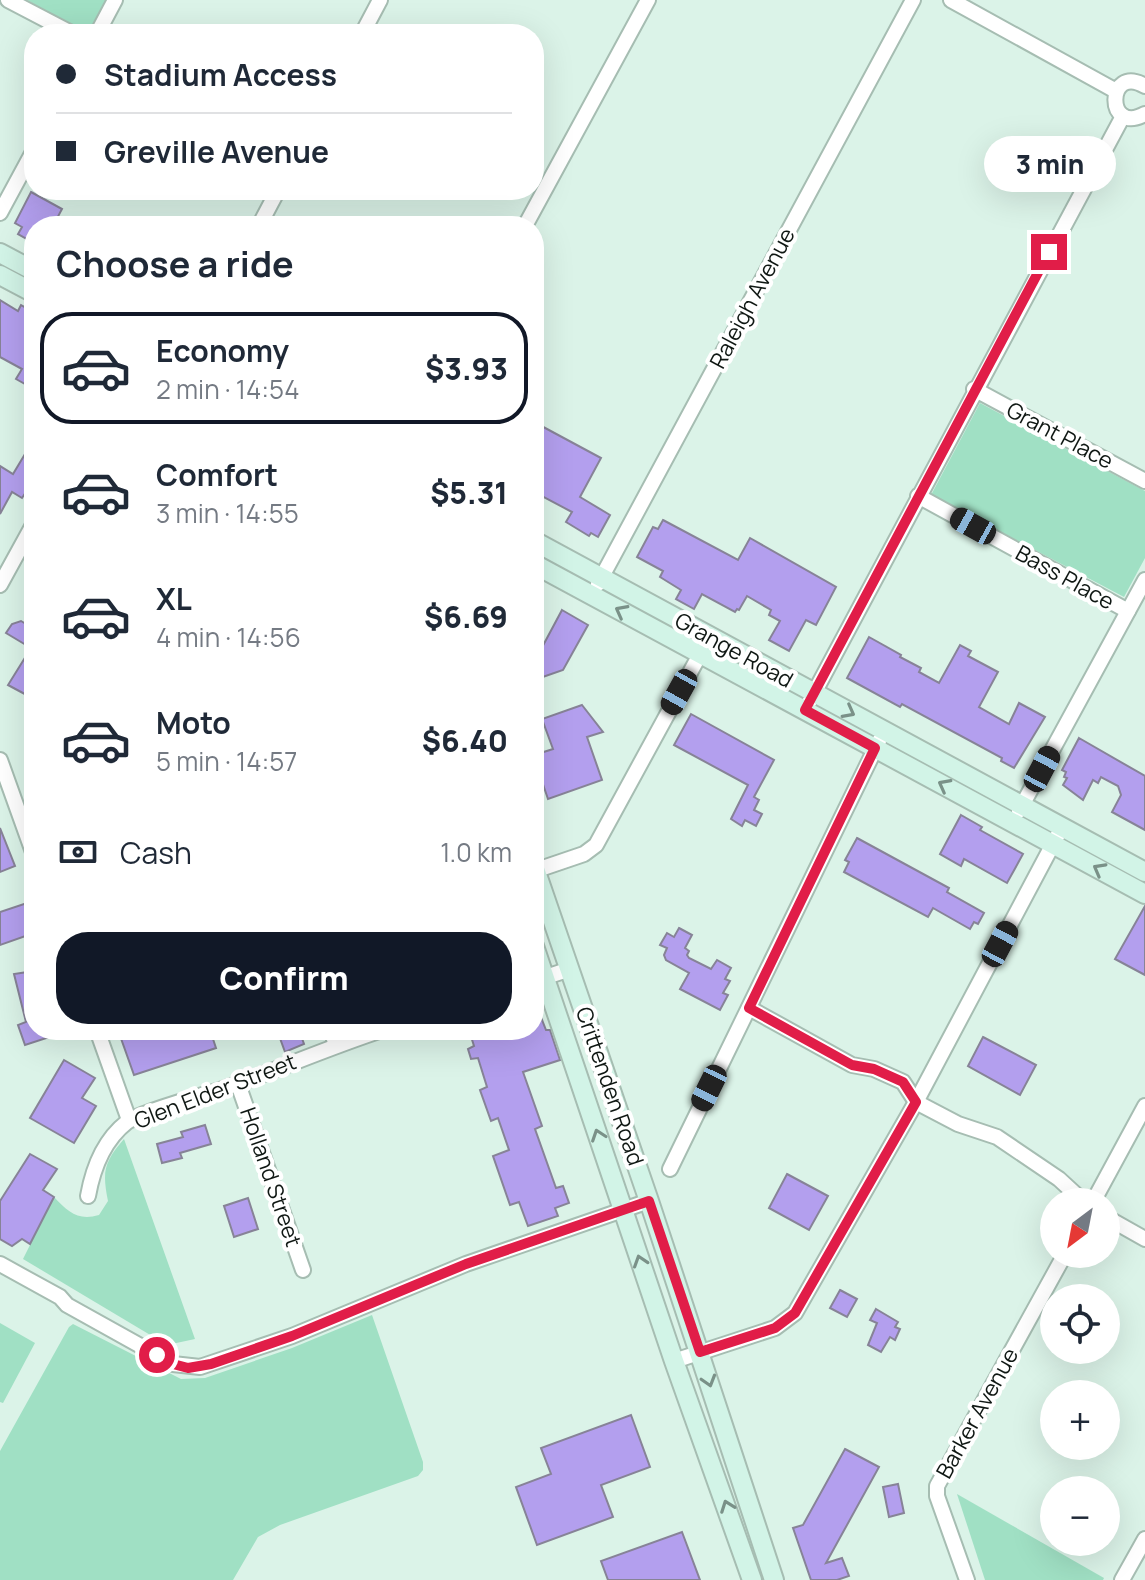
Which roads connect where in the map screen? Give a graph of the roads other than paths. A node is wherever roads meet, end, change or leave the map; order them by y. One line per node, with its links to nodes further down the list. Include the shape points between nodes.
1 (8, 0): 7 (street)
2 (115, 0): 8 (street)
3 (380, 0): 9 (street)
4 (648, 0): 15 (street)
5 (913, 0): 28 (street, Raleigh Avenue)
6 (951, 0): 11 (street)
7 (54, 24)
8 (102, 24)
9 (367, 24)
10 (1144, 82): 11 (street, via 1127,82)
11 (1116, 91): 13 (street, via 1115,104)
12 (1145, 114): 13 (street)
13 (1123, 116): 21 (street)
14 (24, 169): 16 (street)
15 (544, 191)
16 (0, 213)
17 (0, 253): 18 (main road)
18 (24, 266)
19 (0, 275): 20 (main road)
20 (24, 288)
21 (974, 389): 22 (street, Grant Place); 23 (street)
22 (1145, 481)
23 (918, 496): 32 (street, Bass Place); 35 (street)
24 (24, 541): 26 (street)
25 (544, 547): 28 (main road, Grange Road)
26 (6, 561): 30 (street)
27 (544, 569): 31 (main road, Grange Road)
28 (601, 578): 31 (street, Raleigh Avenue); 33 (main road, Grange Road)
29 (1145, 580): 32 (street)
30 (0, 585)
31 (592, 595): 34 (main road, Grange Road, one-way to 31)
32 (1128, 611): 40 (street)
33 (710, 636): 34 (street); 35 (main road, Grange Road)
34 (700, 654): 36 (main road, Grange Road); 43 (street, via 596,845)
35 (813, 693): 36 (street); 37 (main road, Grange Road, one-way to 37)
36 (805, 710): 38 (main road, Grange Road)
37 (884, 731): 38 (street); 40 (main road, Grange Road)
38 (875, 748): 40 (main road, Grange Road, one-way to 38); 50 (street)
39 (0, 760): 41 (street)
40 (1017, 814): 42 (main road, Grange Road)
41 (24, 827)
42 (1058, 836): 44 (main road, Grange Road); 45 (main road, Grange Road, one-way to 42); 56 (street)
43 (544, 866)
44 (1145, 872)
45 (1145, 894)
46 (544, 895): 47 (main road, Crittenden Road)
47 (570, 969): 48 (street); 63 (main road, Crittenden Road)
48 (544, 977)
49 (544, 993): 64 (main road, Crittenden Road, one-way to 49)
50 (749, 1008): 56 (street, via 852,1065 903,1082); 59 (street)
51 (101, 1040): 58 (street)
52 (334, 1040): 54 (street)
53 (351, 1040): 54 (street, Glen Elder Street)
54 (336, 1045): 55 (street, Glen Elder Street)
55 (238, 1084): 58 (street, Glen Elder Street); 69 (street, Holland Street)
56 (916, 1102): 60 (street, via 997,1137); 70 (street, via 795,1313 775,1328)
57 (1145, 1106): 61 (street)
58 (129, 1120): 62 (street, Glen Elder Street, via 109,1140 92,1172)
59 (670, 1169)
60 (1069, 1188)
61 (1101, 1188)
62 (88, 1196)
63 (649, 1201): 64 (street); 70 (main road, Crittenden Road)
64 (623, 1209): 67 (street, via 200,1367 173,1364); 71 (main road, Crittenden Road, one-way to 64)
65 (1120, 1225): 66 (street)
66 (1145, 1239)
67 (0, 1264)
68 (1057, 1268): 75 (street, Barker Avenue, via 937,1486)
69 (303, 1270)
70 (700, 1352): 71 (street); 74 (main road, Crittenden Road, one-way to 74)
71 (674, 1361): 73 (main road, Crittenden Road, one-way to 71)
72 (1145, 1539): 76 (street)
73 (752, 1580)
74 (774, 1580)
75 (967, 1580)
76 (1122, 1580)

